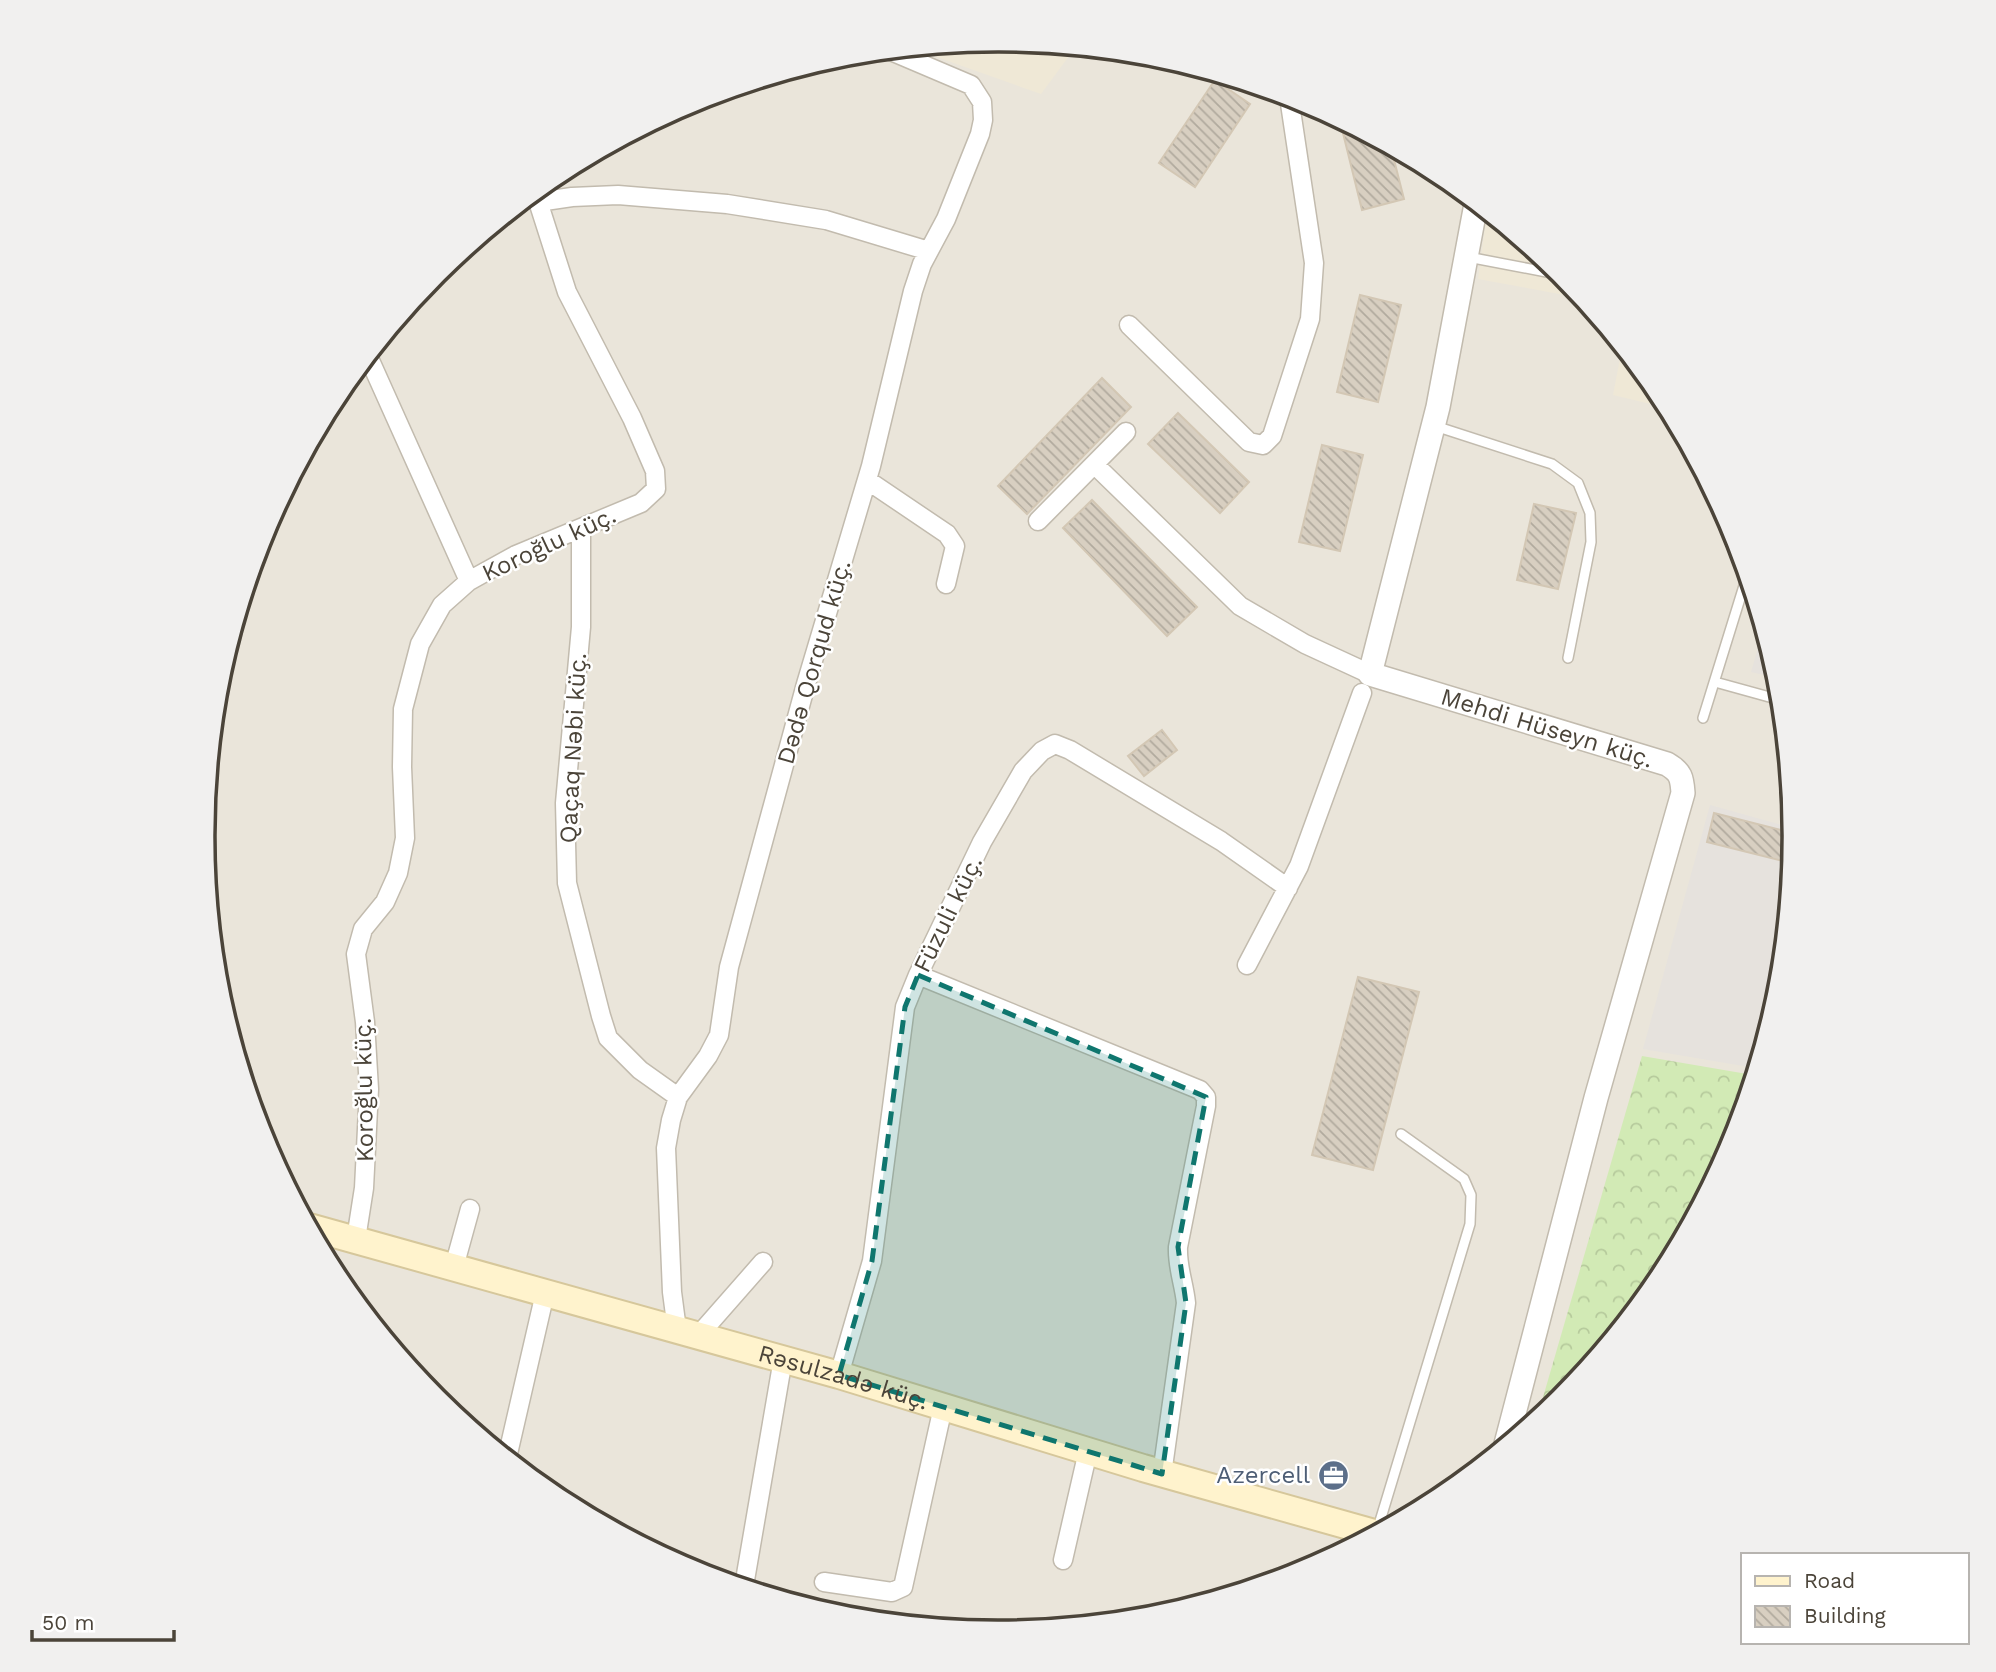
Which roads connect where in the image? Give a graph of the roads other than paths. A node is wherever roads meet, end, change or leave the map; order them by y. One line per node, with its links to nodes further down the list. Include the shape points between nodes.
1 (907, 58): 6 (street, Dədə Qorqud küç., via 971,85 982,102 980,134)
2 (1291, 109): 9 (street, via 1314,263 1310,320 1272,436 1262,445 1249,442)
3 (546, 197): 6 (street, via 618,195 726,204 827,220)
4 (538, 202): 16 (street, Koroğlu küç., via 567,292 655,471 656,489 641,503)
5 (1474, 213): 7 (street)
6 (929, 251): 14 (street, Dədə Qorqud küç., via 913,291)
7 (1466, 257): 8 (lane); 11 (street)
8 (1540, 271)
9 (1129, 325)
10 (372, 365): 17 (street)
11 (1433, 426): 20 (lane, via 1552,464 1578,484 1590,513 1591,542); 22 (street)
12 (1126, 432): 13 (street)
13 (1095, 465): 15 (street); 22 (street, via 1240,606)
14 (867, 480): 18 (street, via 947,534 956,546); 28 (street, Dədə Qorqud küç., via 729,967 719,1035)
15 (1038, 521)
16 (581, 528): 17 (street, Koroğlu küç.); 28 (street, Qaçaq Nəbi küç., via 581,627 565,803 567,883 608,1038 640,1070)
17 (469, 581): 32 (street, Koroğlu küç., via 442,605 420,644 403,709 405,838 398,873 385,902 363,929 356,954 369,1089 364,1188)
18 (946, 584)
19 (1742, 592): 21 (lane)
20 (1568, 658)
21 (1715, 682): 23 (lane); 24 (lane)
22 (1366, 683): 25 (street); 40 (street, Mehdi Hüseyn küç., via 1667,764 1682,779 1683,793 1596,1098)
23 (1768, 697)
24 (1703, 718)
25 (1288, 888): 26 (street); 27 (street, Füzuli küç., via 1221,841 1055,744 1023,771 982,842)
26 (1247, 965)
27 (918, 975): 38 (street, Füzuli küç., via 905,1007 872,1261); 43 (street, via 1200,1090 1206,1097 1178,1247 1186,1303)
28 (678, 1097): 36 (street, Dədə Qorqud küç., via 666,1148 672,1292)
29 (1401, 1134): 44 (lane, via 1464,1179 1471,1195 1470,1224)
30 (470, 1209): 34 (street)
31 (320, 1230): 32 (main road, Rəsulzadə küç.)
32 (356, 1239): 34 (main road, Rəsulzadə küç.)
33 (763, 1262): 36 (street)
34 (454, 1267): 35 (main road, Rəsulzadə küç.)
35 (545, 1293): 36 (main road, Rəsulzadə küç.); 41 (street)
36 (688, 1333): 37 (main road, Rəsulzadə küç.)
37 (783, 1360): 38 (main road, Rəsulzadə küç.); 47 (street)
38 (839, 1375): 39 (main road, Rəsulzadə küç.)
39 (943, 1407): 42 (main road, Rəsulzadə küç.); 48 (street, via 902,1587 892,1592)
40 (1510, 1429)
41 (509, 1448)
42 (1088, 1451): 43 (main road, Rəsulzadə küç.); 46 (street)
43 (1162, 1474): 45 (main road, Rəsulzadə küç.)
44 (1379, 1521)
45 (1364, 1529)
46 (1063, 1560)
47 (746, 1578)
48 (824, 1582)

